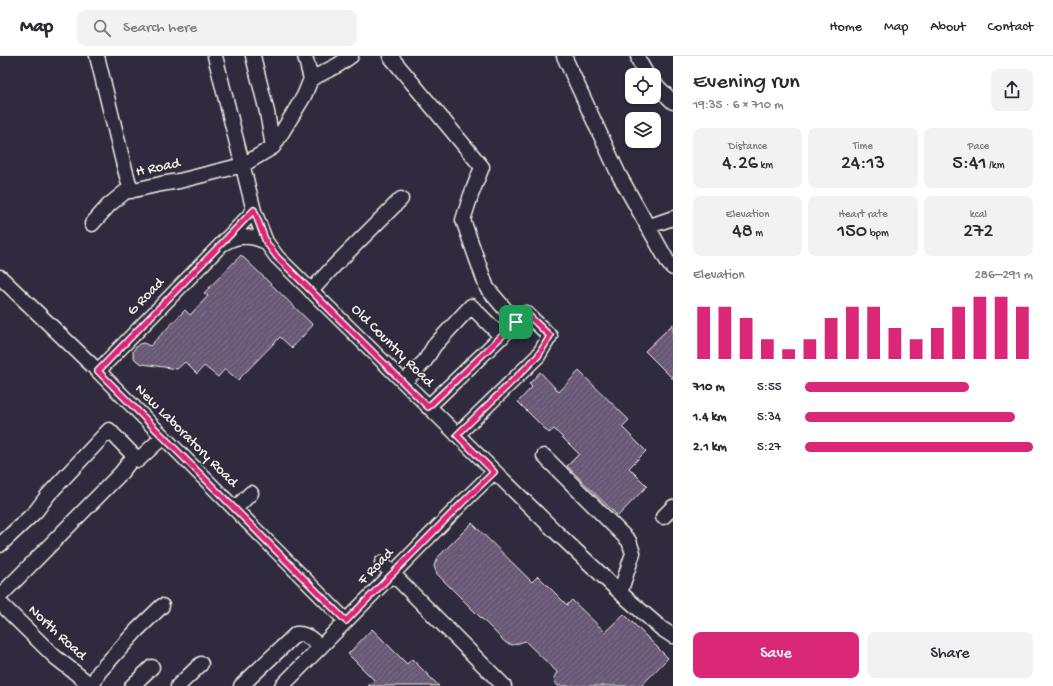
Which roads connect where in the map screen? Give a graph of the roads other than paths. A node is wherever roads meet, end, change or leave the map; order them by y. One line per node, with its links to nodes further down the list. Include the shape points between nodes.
1 (98, 56): 15 (lane)
2 (215, 56): 14 (lane, Old Country Road)
3 (252, 56): 13 (lane, via 267,112)
4 (305, 56): 10 (lane)
5 (351, 56): 10 (lane)
6 (390, 56): 26 (lane, via 482,167 463,220 487,288)
7 (564, 56): 20 (lane, via 619,175)
8 (638, 56): 9 (lane)
9 (643, 68)
10 (311, 79): 13 (lane, via 304,96)
11 (661, 90): 12 (lane)
12 (673, 102)
13 (273, 147): 14 (lane, H Road)
14 (243, 165): 15 (lane, H Road); 17 (lane, Old Country Road)
15 (131, 191): 19 (lane, H Road, via 125,192 109,205)
16 (401, 199): 25 (lane)
17 (254, 210): 21 (lane, Old Country Road); 22 (lane, G Road)
18 (673, 218): 20 (lane)
19 (92, 224)
20 (647, 226): 23 (lane)
21 (266, 242): 22 (lane, via 259,238 238,238); 25 (lane, Old Country Road, via 277,257)
22 (219, 247): 28 (lane, G Road)
23 (673, 268)
24 (0, 277): 28 (lane, New Laboratory Road)
25 (311, 291): 29 (lane, Old Country Road)
26 (516, 322): 27 (lane); 31 (lane, via 526,313 550,336 538,356)
27 (502, 337): 29 (lane, via 471,306); 30 (lane)
28 (98, 371): 32 (lane, New Laboratory Road)
29 (404, 382): 30 (lane, Old Country Road)
30 (428, 407): 31 (lane, Old Country Road)
31 (457, 435): 35 (lane, Old Country Road)
32 (163, 437): 33 (lane, via 138,460); 38 (lane, New Laboratory Road)
33 (134, 456): 40 (lane, via 109,430 36,511); 44 (lane, via 121,473)
34 (544, 456): 43 (lane, via 629,541 633,553)
35 (494, 472): 42 (lane, F Road); 43 (lane, Old Country Road)
36 (251, 493): 38 (lane)
37 (673, 507): 39 (lane)
38 (235, 509): 47 (lane, New Laboratory Road)
39 (663, 517)
40 (0, 545)
41 (382, 563): 42 (lane)
42 (393, 574): 47 (lane, F Road); 57 (lane)
43 (620, 593): 48 (lane, Old Country Road)
44 (0, 596)
45 (0, 604): 52 (lane, North Road)
46 (162, 606): 52 (lane)
47 (346, 621): 49 (lane, F Road)
48 (673, 636)
49 (320, 647): 55 (lane, via 309,636 296,634); 56 (lane, F Road)
50 (201, 664): 54 (lane)
51 (152, 667): 53 (lane)
52 (86, 684)
53 (132, 686)
54 (178, 686)
55 (241, 686)
56 (282, 686)
57 (504, 686)

